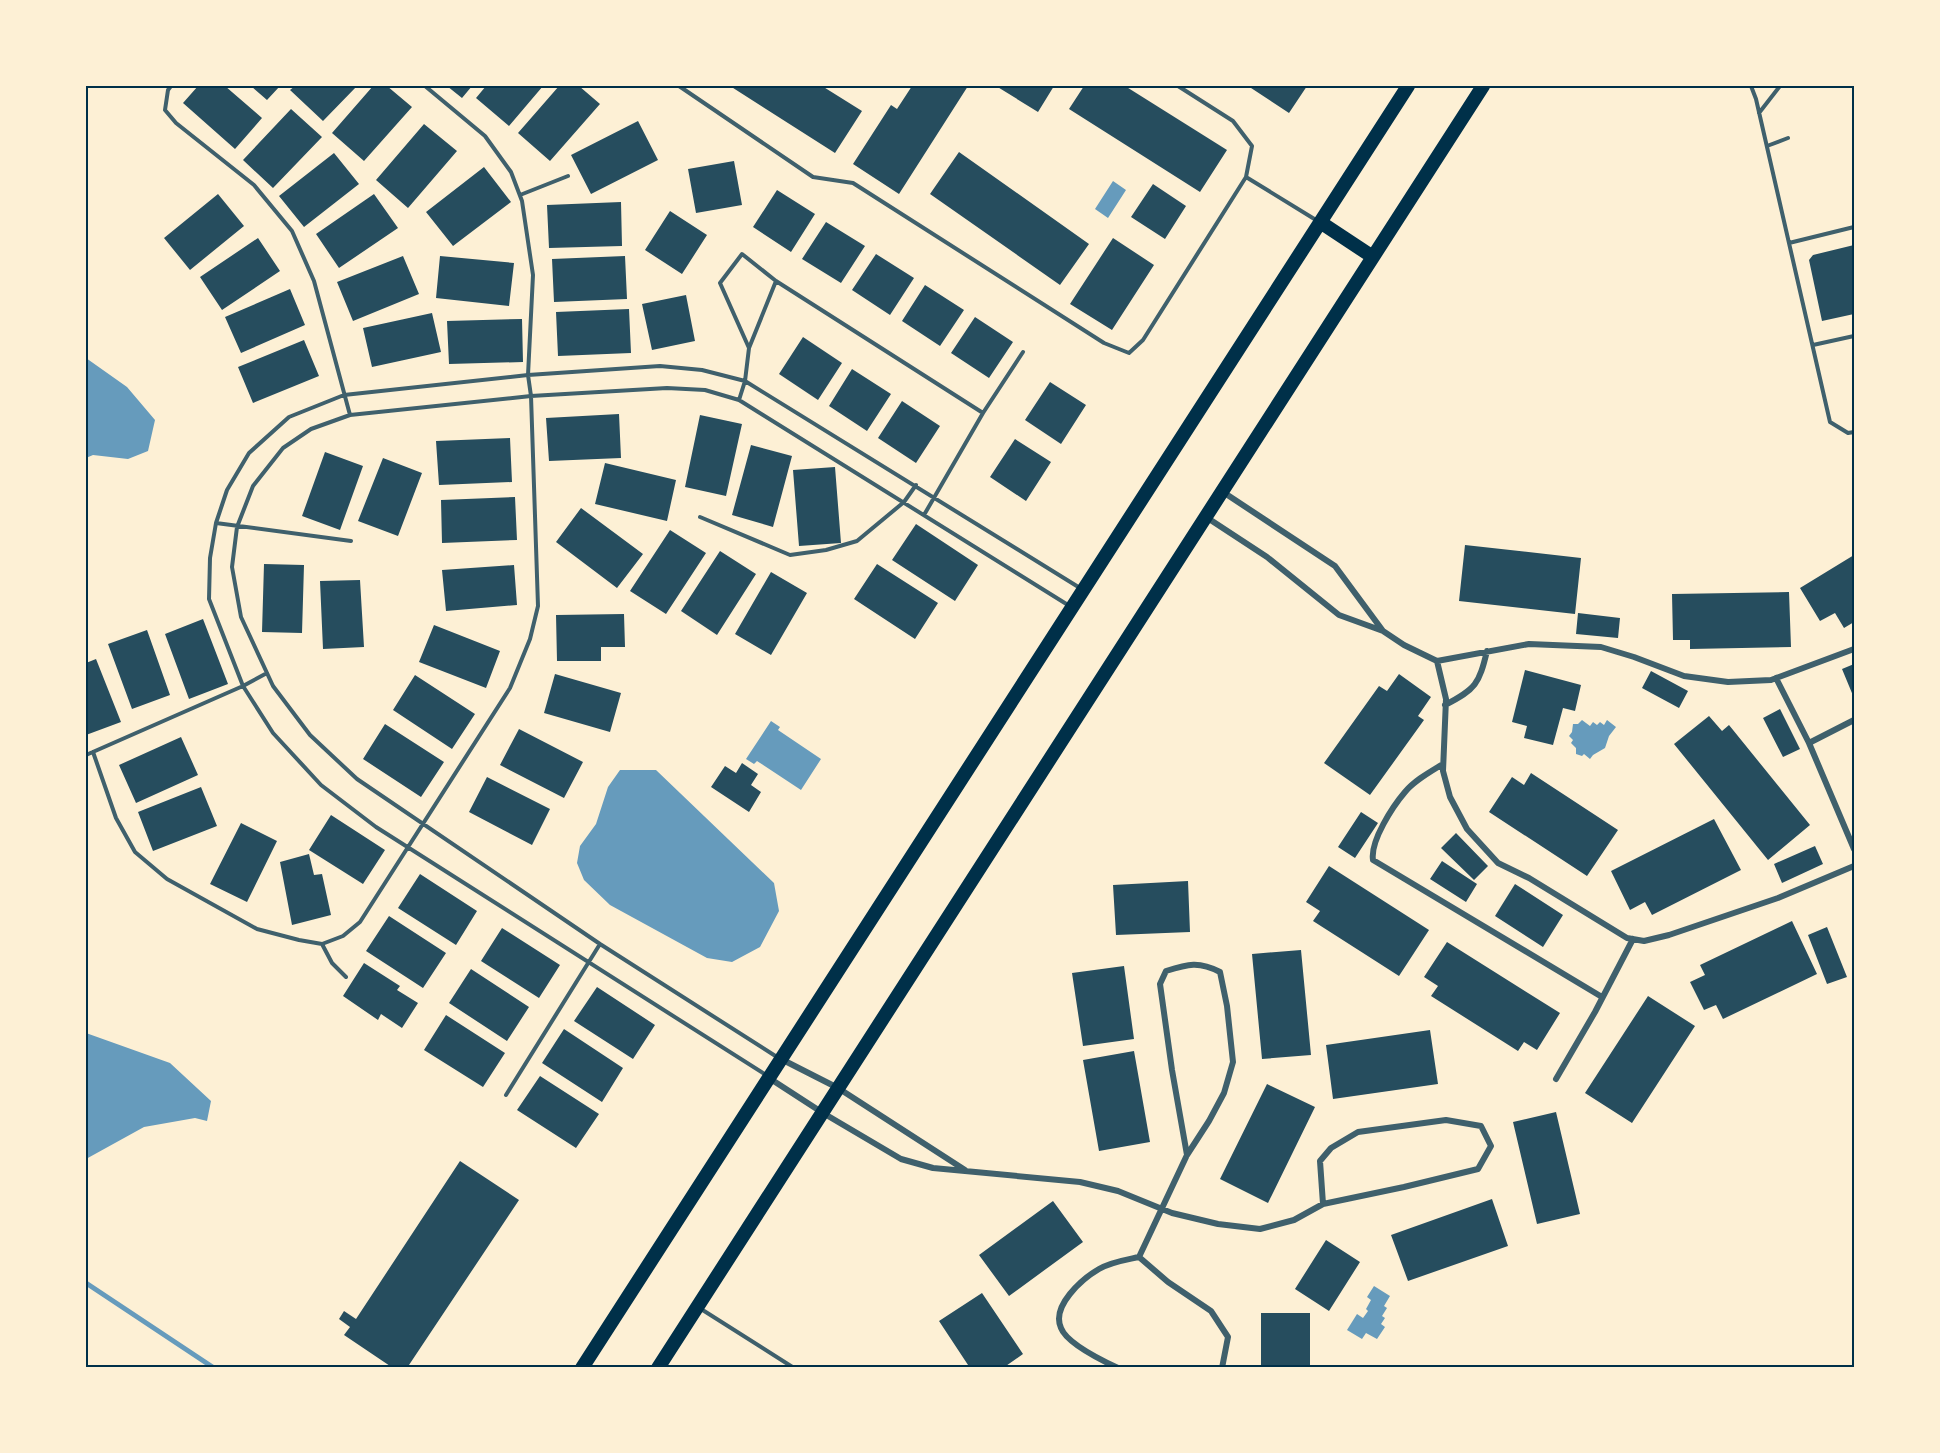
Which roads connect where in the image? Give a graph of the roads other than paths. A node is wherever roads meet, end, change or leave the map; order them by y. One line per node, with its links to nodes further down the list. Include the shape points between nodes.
1 (171, 86): 26 (lane, via 165,110 254,184 292,231 314,281)
2 (425, 86): 14 (lane, via 485,136 511,172)
3 (679, 86): 13 (lane, via 813,177 853,183 1104,343 1129,353 1143,340)
4 (1178, 86): 13 (lane, via 1233,121 1252,146)
5 (1408, 86): 15 (main road)
6 (1483, 86): 18 (main road)
7 (1751, 86): 9 (lane)
8 (1780, 86): 9 (lane)
9 (1759, 113): 11 (lane)
10 (1788, 138): 11 (lane)
11 (1767, 146): 17 (lane)
12 (568, 176): 14 (lane)
13 (1246, 177): 15 (lane)
14 (520, 195): 24 (lane, via 533,275)
15 (1320, 222): 18 (main road); 42 (main road)
16 (1854, 227): 17 (lane)
17 (1789, 243): 21 (lane)
18 (1373, 257): 33 (main road)
19 (776, 281): 22 (lane); 22 (lane, via 742,254 720,283); 29 (lane)
20 (1854, 336): 21 (lane)
21 (1813, 345): 31 (lane, via 1830,422 1848,433)
22 (749, 348): 25 (lane)
23 (1023, 352): 29 (lane)
24 (528, 375): 25 (lane, via 660,366 702,370); 26 (lane); 27 (lane)
25 (745, 381): 28 (lane); 32 (lane)
26 (344, 395): 30 (lane); 39 (lane, via 289,417 249,453 227,490)
27 (531, 396): 28 (lane, via 667,388 705,390); 30 (lane); 57 (lane, via 538,606 530,639 510,688)
28 (739, 400): 35 (lane)
29 (983, 413): 34 (lane)
30 (350, 416): 40 (lane, via 312,429 283,448 253,486)
31 (1854, 432)
32 (916, 484): 34 (lane); 35 (lane)
33 (1222, 491): 37 (main road); 44 (street, via 1335,566)
34 (935, 497): 36 (lane); 42 (lane)
35 (904, 502): 36 (lane); 38 (lane, via 857,541 790,555)
36 (924, 516): 43 (lane)
37 (1206, 516): 44 (street, via 1298,580 1339,615); 70 (main road)
38 (700, 517)
39 (216, 523): 40 (lane); 50 (lane, via 209,599)
40 (237, 527): 41 (lane); 48 (lane, via 232,567 241,617)
41 (351, 541)
42 (1084, 590): 43 (main road)
43 (1072, 608): 67 (main road)
44 (1383, 631): 47 (street)
45 (1854, 649): 49 (street)
46 (1487, 651): 47 (street); 49 (street, via 1529,644 1600,647 1684,676 1728,682); 51 (street, via 1474,687)
47 (1437, 661): 51 (street)
48 (267, 673): 50 (lane); 57 (lane, via 310,735 357,779)
49 (1776, 678): 53 (street)
50 (243, 686): 54 (lane); 58 (lane, via 273,733 321,785)
51 (1445, 705): 56 (street)
52 (1854, 720): 53 (street)
53 (1809, 743): 59 (street)
54 (93, 752): 55 (lane); 62 (lane, via 116,818 143,859 167,879 257,929)
55 (86, 754)
56 (1443, 764): 61 (street, via 1450,797 1461,818 1498,863); 66 (street, via 1405,791 1374,844 1373,860)
57 (424, 824): 58 (lane); 63 (lane)
58 (408, 848): 62 (lane, via 360,922 343,936); 64 (lane)
59 (1854, 849)
60 (1854, 866): 61 (street, via 1778,898 1669,935 1644,941)
61 (1633, 939): 66 (street)
62 (321, 944): 65 (lane)
63 (600, 944): 64 (lane); 67 (lane)
64 (589, 962): 68 (lane); 71 (lane)
65 (346, 977)
66 (1602, 998): 69 (street)
67 (780, 1059): 68 (main road); 70 (street)
68 (769, 1077): 72 (street); 79 (main road)
69 (1556, 1079)
70 (838, 1088): 72 (main road); 74 (street)
71 (506, 1095)
72 (823, 1113): 74 (street, via 901,1159 933,1168); 78 (main road)
73 (1187, 1155): 73 (street, via 1224,1093 1233,1062 1220,972 1205,964 1167,971 1160,984); 76 (street)
74 (966, 1171): 76 (street, via 1080,1182 1118,1191)
75 (1323, 1204): 75 (street, via 1479,1169 1491,1146 1481,1126 1446,1120 1358,1132 1331,1148 1320,1161); 76 (street, via 1294,1220 1260,1229 1218,1224)
76 (1161, 1208): 77 (street)
77 (1139, 1257): 82 (street, via 1099,1269 1076,1286 1058,1317 1069,1339); 83 (street, via 1211,1311 1228,1337)
78 (698, 1307): 80 (main road); 81 (lane)
79 (582, 1368)
80 (658, 1368)
81 (794, 1368)
82 (1118, 1368)
83 (1222, 1368)

